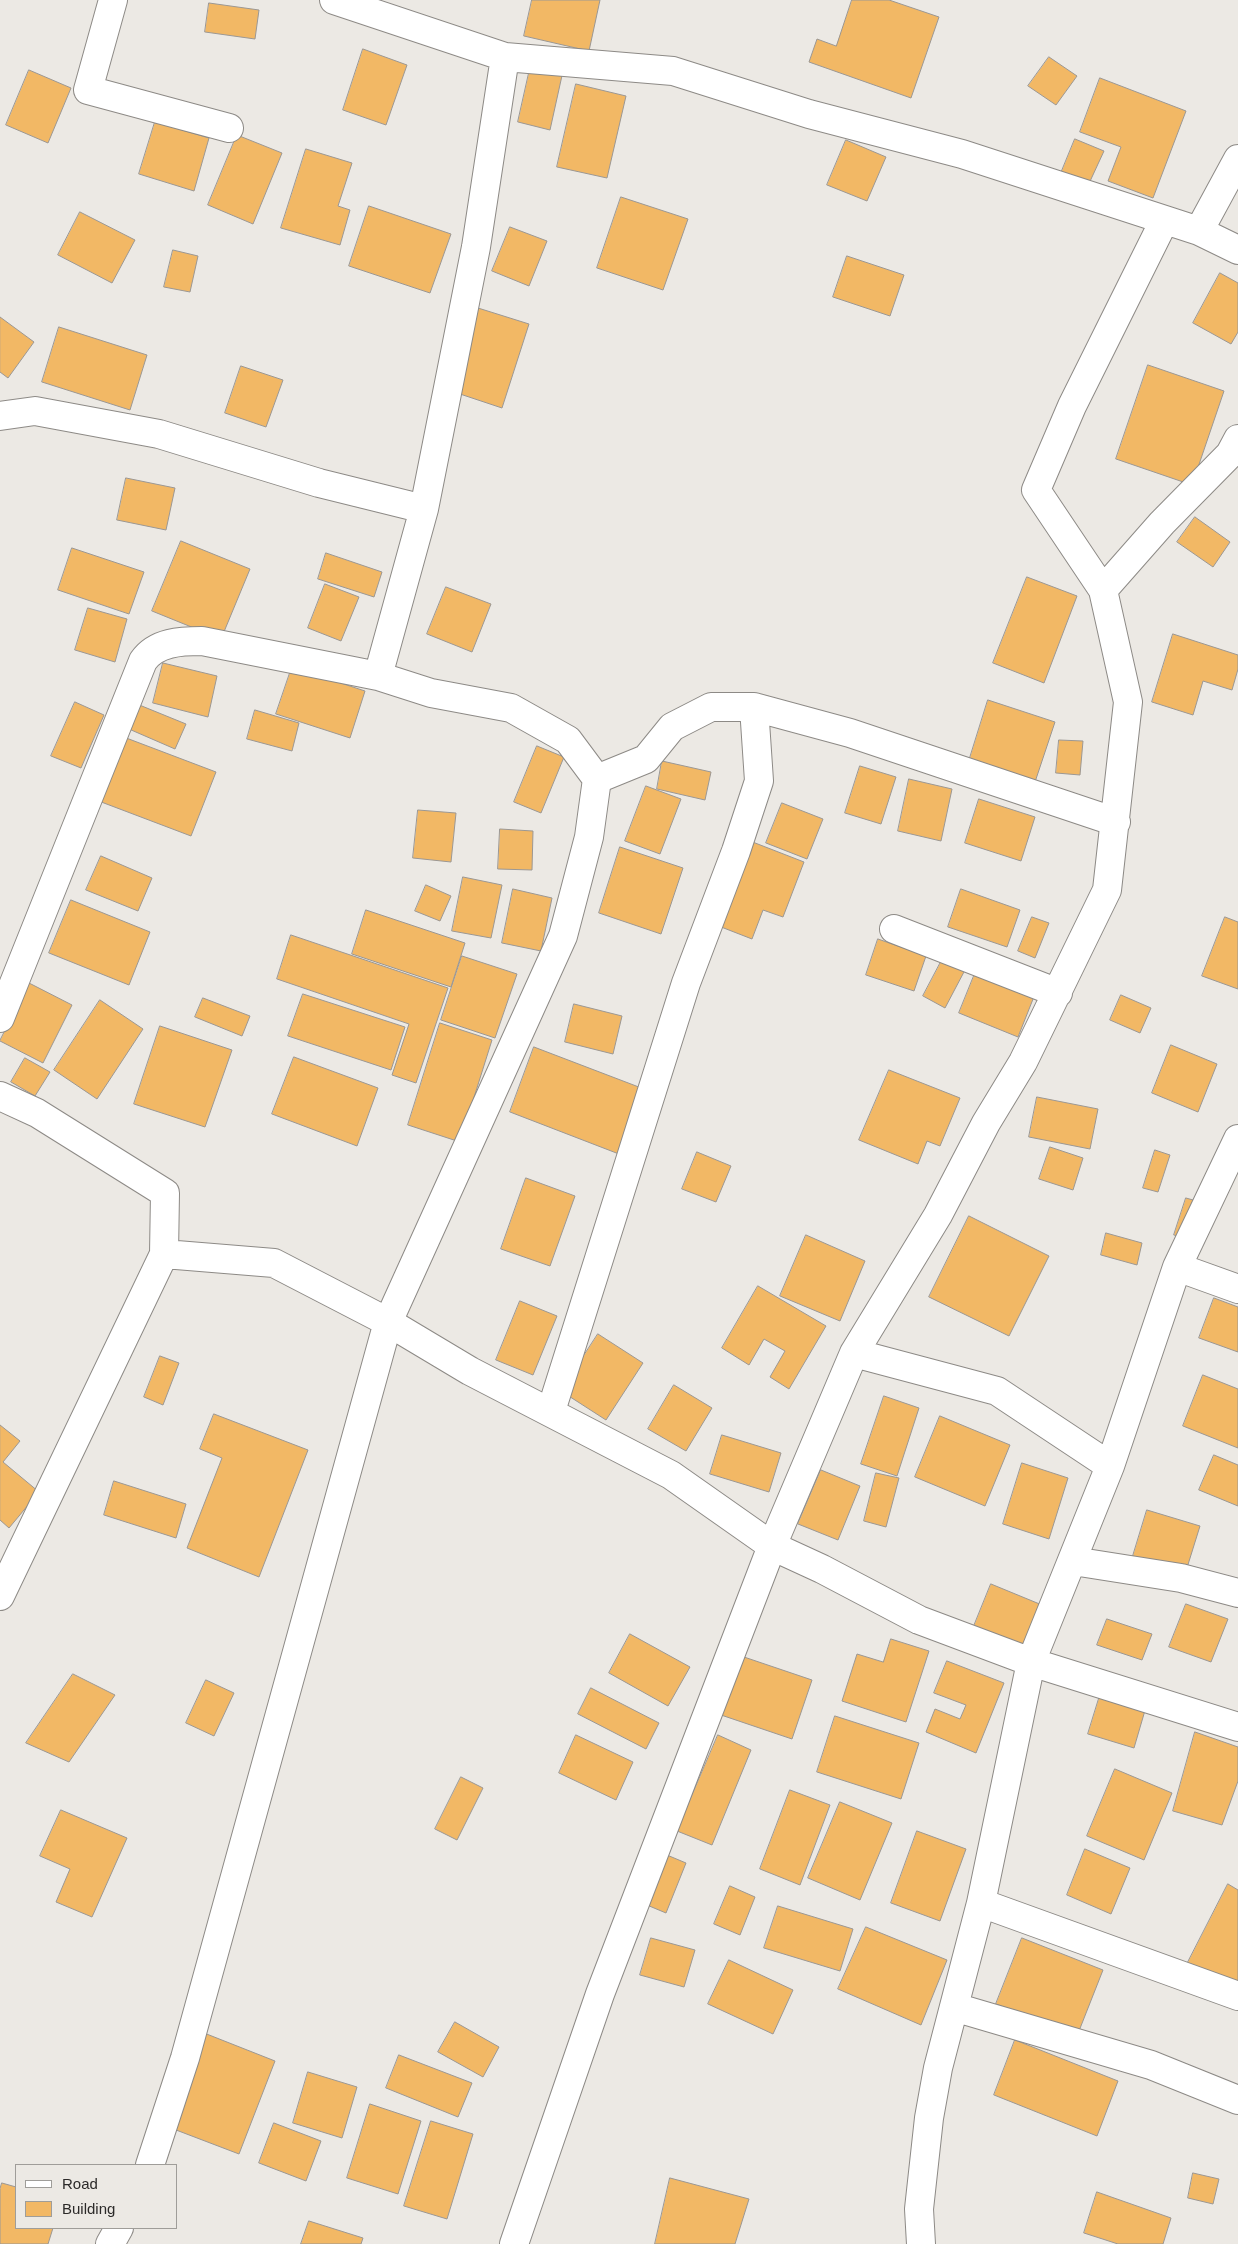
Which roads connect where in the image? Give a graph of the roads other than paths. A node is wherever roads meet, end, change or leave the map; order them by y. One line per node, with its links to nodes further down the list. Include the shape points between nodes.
1 (113, 0): 4 (street, via 88,90)
2 (334, 0): 3 (street)
3 (505, 57): 6 (street, via 673,71 809,114 962,154); 11 (street, via 476,247)
4 (229, 128)
5 (1238, 159): 7 (street)
6 (1164, 221): 7 (street); 12 (street, via 1072,406 1036,490)
7 (1199, 232): 8 (street)
8 (1238, 250)
9 (0, 416): 11 (street, via 35,411 159,434 319,483)
10 (1238, 439): 12 (street, via 1230,454 1162,523)
11 (424, 509): 13 (street)
12 (1103, 590): 16 (street, via 1128,702)
13 (378, 676): 15 (street, via 431,693 511,708 568,740); 19 (street, via 202,641 176,641 148,653)
14 (754, 708): 15 (street, via 711,707 672,727 646,759); 16 (street, via 850,734); 27 (street, via 759,781 686,983)
15 (597, 779): 25 (street, via 589,837 563,936)
16 (1116, 822): 18 (street, via 1107,890)
17 (894, 929): 18 (street)
18 (1058, 993): 26 (street, via 938,1215)
19 (0, 1018)
20 (0, 1096): 22 (street, via 37,1113 165,1193)
21 (1238, 1139): 23 (street)
22 (164, 1254): 25 (street, via 274,1263); 32 (street)
23 (1176, 1267): 24 (street); 28 (street)
24 (1238, 1288)
25 (388, 1322): 27 (street, via 470,1371); 39 (street, via 186,2058)
26 (854, 1353): 28 (street, via 997,1391); 29 (street)
27 (551, 1411): 29 (street, via 671,1475)
28 (1110, 1466): 30 (street)
29 (772, 1546): 33 (street, via 919,1620); 42 (street, via 600,1994)
30 (1073, 1561): 31 (street, via 1181,1578); 33 (street)
31 (1238, 1593)
32 (0, 1596)
33 (1031, 1662): 34 (street); 35 (street)
34 (1238, 1727)
35 (982, 1903): 36 (street); 37 (street)
36 (1238, 1996)
37 (954, 2007): 38 (street, via 1151,2065); 43 (street, via 929,2118 919,2209)
38 (1238, 2100)
39 (150, 2164)
40 (118, 2229): 41 (street)
41 (110, 2244)
42 (514, 2244)
43 (921, 2244)

